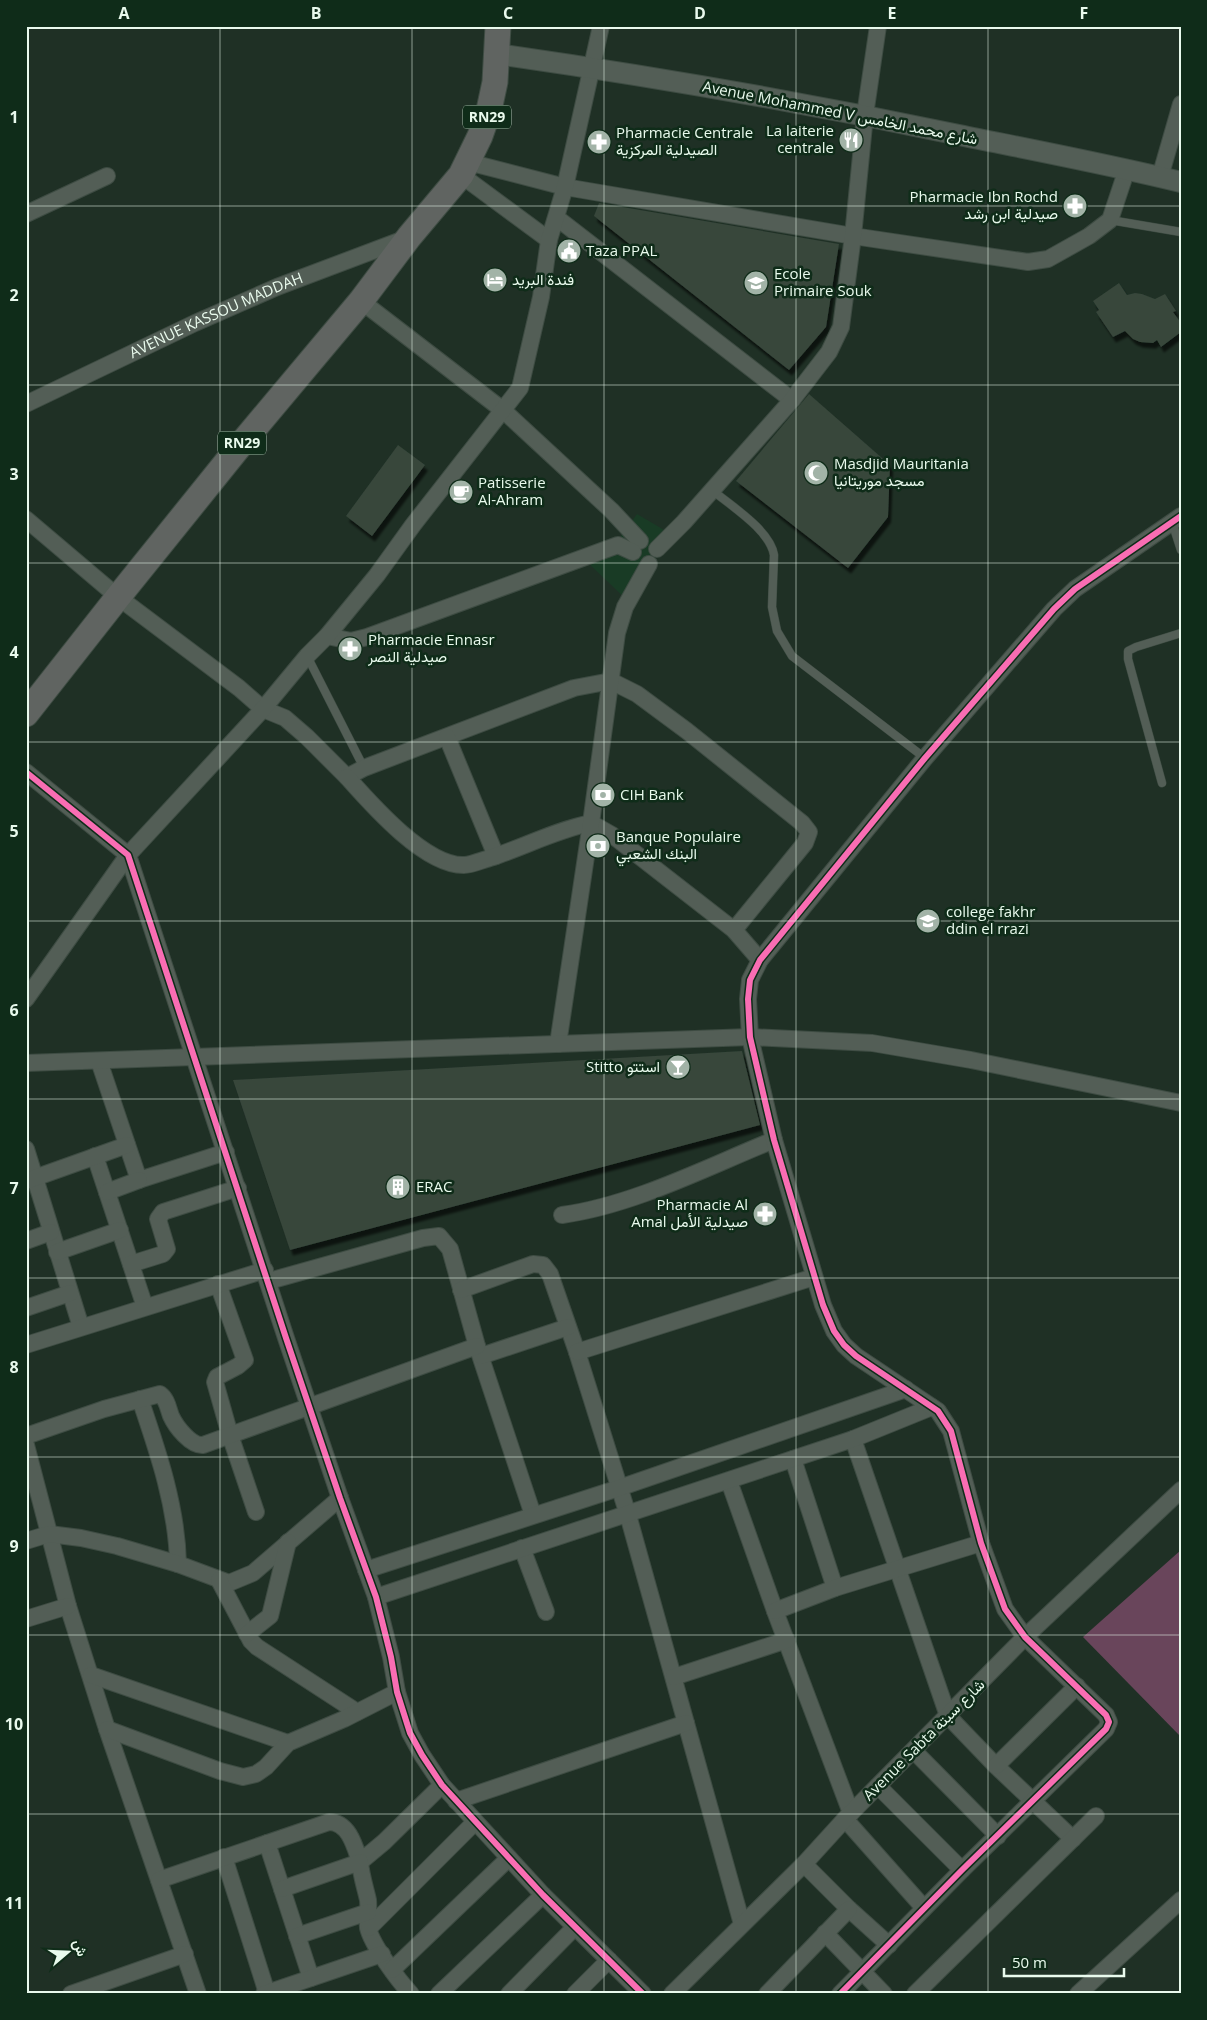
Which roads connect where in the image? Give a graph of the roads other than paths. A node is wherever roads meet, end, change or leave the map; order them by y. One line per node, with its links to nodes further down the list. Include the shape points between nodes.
1 (498, 26): 4 (main road, RN29)
2 (601, 26): 5 (street)
3 (878, 26): 7 (street)
4 (498, 54): 5 (street, Avenue Mohammed V شارع محمد الخامس); 8 (main road, RN29, via 489,110)
5 (591, 68): 7 (street, Avenue Mohammed V شارع محمد الخامس); 13 (street)
6 (1181, 104): 11 (street)
7 (865, 115): 9 (street, Avenue Mohammed V شارع محمد الخامس); 18 (street)
8 (464, 168): 13 (street); 19 (main road, RN29); 20 (street)
9 (1127, 169): 11 (street, Avenue Mohammed V شارع محمد الخامس); 16 (street)
10 (107, 176): 14 (street)
11 (1160, 177): 12 (street, Avenue Mohammed V شارع محمد الخامس)
12 (1181, 182)
13 (565, 187): 15 (street); 18 (street)
14 (26, 214)
15 (557, 218): 20 (street); 22 (street)
16 (1110, 220): 17 (lane); 18 (street, via 1048,259 1028,262)
17 (1181, 232)
18 (853, 236): 22 (street, via 841,327 829,352)
19 (409, 237): 21 (main road, RN29); 23 (street, AVENUE KASSOU MADDAH, via 277,286)
20 (549, 240): 24 (street, via 528,359 520,388)
21 (362, 302): 24 (street); 31 (main road, RN29, via 248,435)
22 (792, 400): 25 (street)
23 (26, 404)
24 (504, 410): 28 (street, via 612,510); 33 (street)
25 (712, 490): 30 (street); 39 (lane, via 756,526 773,547 772,607 777,631 792,656)
26 (26, 519): 31 (street)
27 (1177, 519): 29 (lane); 39 (street, via 1075,589)
28 (636, 547): 30 (street, via 635,558 639,563); 33 (street, via 618,545 367,637 351,640)
29 (1181, 550)
30 (653, 556): 35 (street, via 625,607 617,633)
31 (118, 596): 36 (street); 37 (main road, RN29)
32 (1181, 633): 43 (lane, via 1128,651)
33 (327, 636): 34 (street)
34 (307, 656): 36 (street); 40 (lane)
35 (611, 681): 38 (street, via 574,688); 44 (street); 47 (street, via 637,694 688,731 809,832 805,843)
36 (263, 709): 42 (street, via 285,718); 45 (street)
37 (26, 714)
38 (447, 737): 40 (street); 46 (street)
39 (925, 758): 48 (street)
40 (364, 768): 42 (street)
41 (26, 772): 45 (street)
42 (347, 777): 46 (street, via 390,821 430,854 464,865)
43 (1162, 782)
44 (591, 823): 46 (street); 47 (street, via 612,835); 51 (street)
45 (128, 855): 49 (street); 52 (street)
46 (496, 856)
47 (734, 930): 48 (street)
48 (760, 960): 50 (street, via 750,980)
49 (26, 999)
50 (750, 1037): 51 (street); 55 (street, via 872,1043); 56 (street)
51 (558, 1044): 52 (street)
52 (195, 1058): 53 (street); 59 (street)
53 (99, 1061): 54 (street); 57 (street)
54 (26, 1063)
55 (1181, 1103)
56 (774, 1140): 65 (street, via 634,1197); 72 (street)
57 (127, 1145): 60 (street); 62 (street)
58 (26, 1149): 61 (street)
59 (226, 1152): 62 (street); 63 (street)
60 (95, 1156): 61 (street); 64 (street)
61 (31, 1179): 67 (street)
62 (139, 1180): 64 (street)
63 (238, 1188): 70 (street, via 162,1212 158,1219 167,1249 163,1254); 71 (street)
64 (107, 1192): 66 (street)
65 (562, 1215)
66 (120, 1230): 69 (street); 70 (street)
67 (51, 1232): 68 (street); 69 (street)
68 (26, 1241)
69 (57, 1252): 75 (street)
70 (131, 1264): 76 (street)
71 (267, 1275): 73 (street); 74 (street, via 439,1236 450,1249); 85 (street)
72 (814, 1276): 82 (street); 83 (street, via 828,1319 844,1345)
73 (218, 1284): 76 (street); 87 (street, via 244,1360 215,1379)
74 (461, 1290): 79 (street, via 533,1264 544,1265); 81 (street)
75 (70, 1293): 77 (street); 78 (street)
76 (145, 1307): 78 (street)
77 (26, 1308)
78 (81, 1327): 80 (street)
79 (568, 1327): 81 (street); 82 (street)
80 (26, 1345)
81 (479, 1351): 85 (street); 97 (street)
82 (577, 1352): 93 (street)
83 (906, 1389): 86 (street); 93 (street)
84 (140, 1399): 87 (street, via 163,1395 175,1423 197,1445); 88 (street); 104 (street, via 172,1511)
85 (310, 1406): 87 (street); 95 (street)
86 (932, 1407): 89 (street); 102 (street, via 951,1431)
87 (230, 1435): 96 (street)
88 (26, 1436)
89 (854, 1439): 91 (street); 105 (street)
90 (26, 1445): 99 (street)
91 (792, 1459): 92 (street); 108 (street)
92 (729, 1481): 98 (street); 111 (street)
93 (619, 1488): 97 (street); 98 (street)
94 (1181, 1490): 115 (street, Avenue Sabta شارع سبتة)
95 (340, 1498): 101 (street); 106 (street)
96 (256, 1512)
97 (533, 1515): 106 (street)
98 (628, 1515): 103 (street); 118 (street)
99 (49, 1534): 100 (street); 104 (street, via 116,1546); 110 (street)
100 (26, 1541)
101 (288, 1542): 107 (street, via 253,1573 235,1582); 114 (street, via 272,1610 264,1622)
102 (981, 1543): 105 (street); 115 (street, via 1005,1609)
103 (522, 1548): 109 (street); 112 (street)
104 (178, 1564): 107 (street)
105 (897, 1569): 108 (street); 122 (street)
106 (366, 1570): 109 (street)
107 (219, 1580): 114 (street)
108 (835, 1588): 111 (street)
109 (376, 1597): 120 (street)
110 (68, 1606): 113 (street); 117 (street)
111 (775, 1611): 116 (street)
112 (546, 1612)
113 (26, 1619)
114 (248, 1634): 121 (street, via 266,1654)
115 (1025, 1637): 119 (street); 122 (street, Avenue Sabta شارع سبتة)
116 (787, 1640): 118 (street); 132 (street)
117 (91, 1675): 124 (street); 125 (street)
118 (674, 1677): 123 (street)
119 (1077, 1686): 127 (street); 131 (street, via 1106,1715 1108,1726)
120 (397, 1692): 121 (street); 128 (street, via 410,1733)
121 (357, 1712): 125 (street)
122 (948, 1716): 126 (street, Avenue Sabta شارع سبتة); 127 (street)
123 (686, 1723): 130 (street); 150 (street)
124 (107, 1729): 125 (street, via 243,1777 266,1767); 143 (street)
125 (288, 1743)
126 (914, 1750): 129 (street, Avenue Sabta شارع سبتة); 135 (street)
127 (996, 1766): 131 (street)
128 (442, 1785): 130 (street); 140 (street)
129 (878, 1786): 132 (street, Avenue Sabta شارع سبتة); 142 (street)
130 (456, 1801): 134 (street)
131 (1033, 1801): 135 (street); 136 (street)
132 (848, 1816): 141 (street, Avenue Sabta شارع سبتة); 147 (street)
133 (1096, 1816): 136 (street)
134 (475, 1822): 139 (street); 149 (street)
135 (998, 1836): 142 (street)
136 (1073, 1839): 173 (street)
137 (267, 1843): 138 (street); 140 (street, via 333,1822 349,1835); 144 (street)
138 (224, 1857): 143 (street); 161 (street)
139 (509, 1858): 145 (street); 158 (street)
140 (360, 1862): 144 (street); 149 (street)
141 (804, 1864): 148 (street); 150 (street, Avenue Sabta شارع سبتة)
142 (962, 1870): 147 (street)
143 (159, 1880): 155 (street)
144 (282, 1889): 153 (street)
145 (543, 1895): 151 (street); 165 (street)
146 (1181, 1900): 174 (street)
147 (924, 1908): 154 (street)
148 (849, 1909): 152 (street); 154 (street)
149 (368, 1920): 153 (street); 156 (street, via 372,1939)
150 (742, 1924): 169 (street, Avenue Sabta شارع سبتة)
151 (575, 1927): 157 (street); 166 (street)
152 (825, 1933): 159 (street); 170 (street)
153 (297, 1936): 160 (street)
154 (889, 1945): 159 (street)
155 (185, 1954): 162 (street); 163 (street)
156 (382, 1954): 158 (street); 160 (street)
157 (609, 1960): 167 (street); 168 (street)
158 (392, 1970): 164 (street)
159 (863, 1970): 171 (street); 172 (street)
160 (311, 1978): 161 (street)
161 (266, 1993)
162 (70, 1994)
163 (198, 1994)
164 (411, 1994)
165 (439, 1994)
166 (508, 1994)
167 (576, 1994)
168 (643, 1994)
169 (672, 1994)
170 (767, 1994)
171 (840, 1994)
172 (884, 1994)
173 (916, 1994)
174 (1078, 1994)

